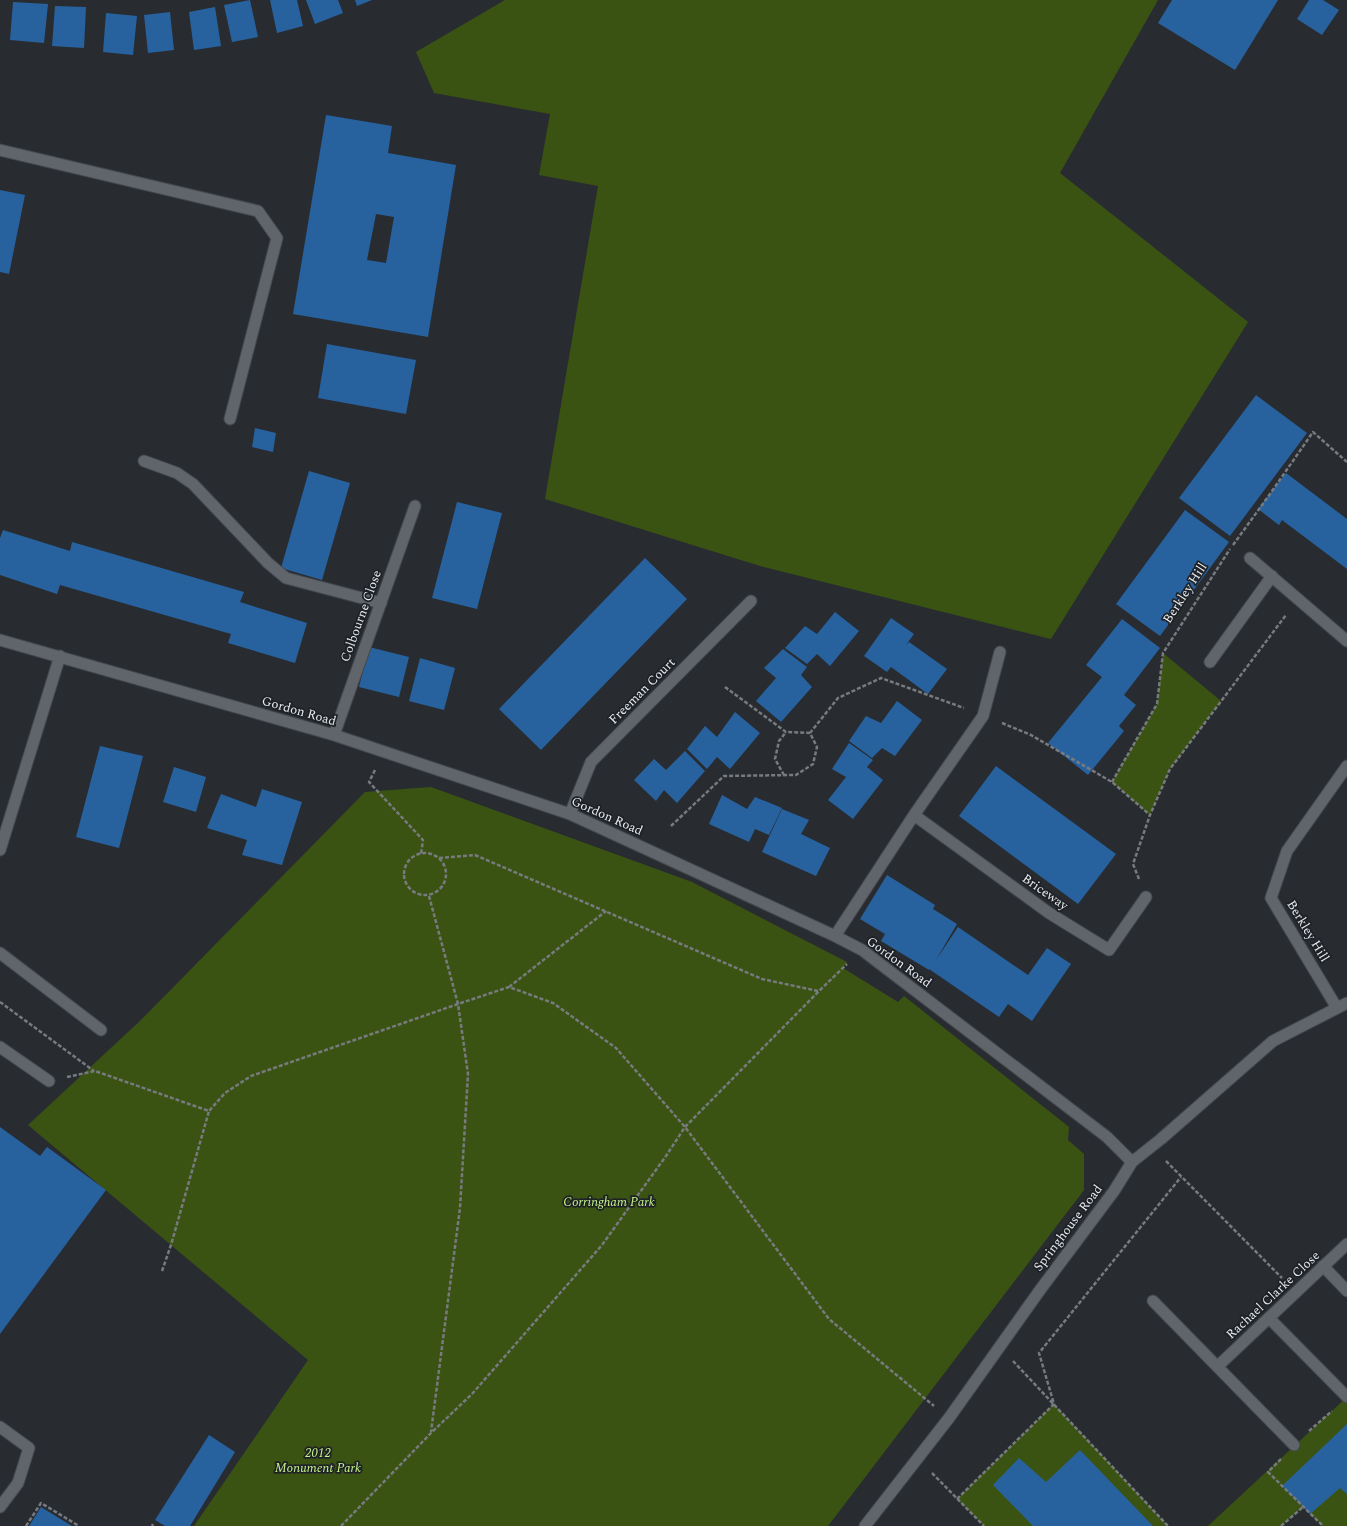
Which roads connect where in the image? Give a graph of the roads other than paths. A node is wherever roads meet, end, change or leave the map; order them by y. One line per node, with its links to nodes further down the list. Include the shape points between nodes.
1 (0, 150): 2 (street, via 258,211 277,238)
2 (230, 419)
3 (144, 461): 8 (street, via 177,473 194,484 268,564 286,578)
4 (415, 506): 8 (street, Colbourne Close)
5 (1250, 558): 6 (street)
6 (1272, 576): 10 (street); 13 (street)
7 (751, 601): 16 (street, Freeman Court, via 591,762)
8 (381, 602): 14 (street, Colbourne Close)
9 (0, 640): 12 (street, Gordon Road)
10 (1347, 641)
11 (1000, 652): 17 (street, via 983,716)
12 (60, 656): 14 (street, Gordon Road); 18 (street)
13 (1210, 662)
14 (334, 735): 16 (street, Gordon Road)
15 (1347, 766): 22 (street, Berkley Hill, via 1287,851 1271,898)
16 (570, 814): 20 (street, Gordon Road)
17 (914, 815): 19 (street, Briceway, via 1049,913 1109,950); 20 (street)
18 (0, 850)
19 (1146, 897)
20 (835, 936): 26 (street, Gordon Road, via 862,950 1107,1137)
21 (0, 953): 23 (street)
22 (1342, 1005): 26 (street, Springhouse Road, via 1273,1041)
23 (102, 1030)
24 (0, 1047): 25 (street)
25 (49, 1081)
26 (1132, 1162): 37 (street, Springhouse Road, via 1114,1191 948,1418)
27 (1347, 1244): 28 (street, Rachael Clarke Close)
28 (1324, 1266): 29 (street); 31 (street, Rachael Clarke Close)
29 (1347, 1291)
30 (1153, 1302): 32 (street)
31 (1269, 1318): 32 (street, Rachael Clarke Close); 33 (street)
32 (1218, 1366): 35 (street)
33 (1347, 1397)
34 (0, 1427): 36 (street, via 29,1448 18,1482)
35 (1294, 1445)
36 (0, 1507)
37 (865, 1526)

